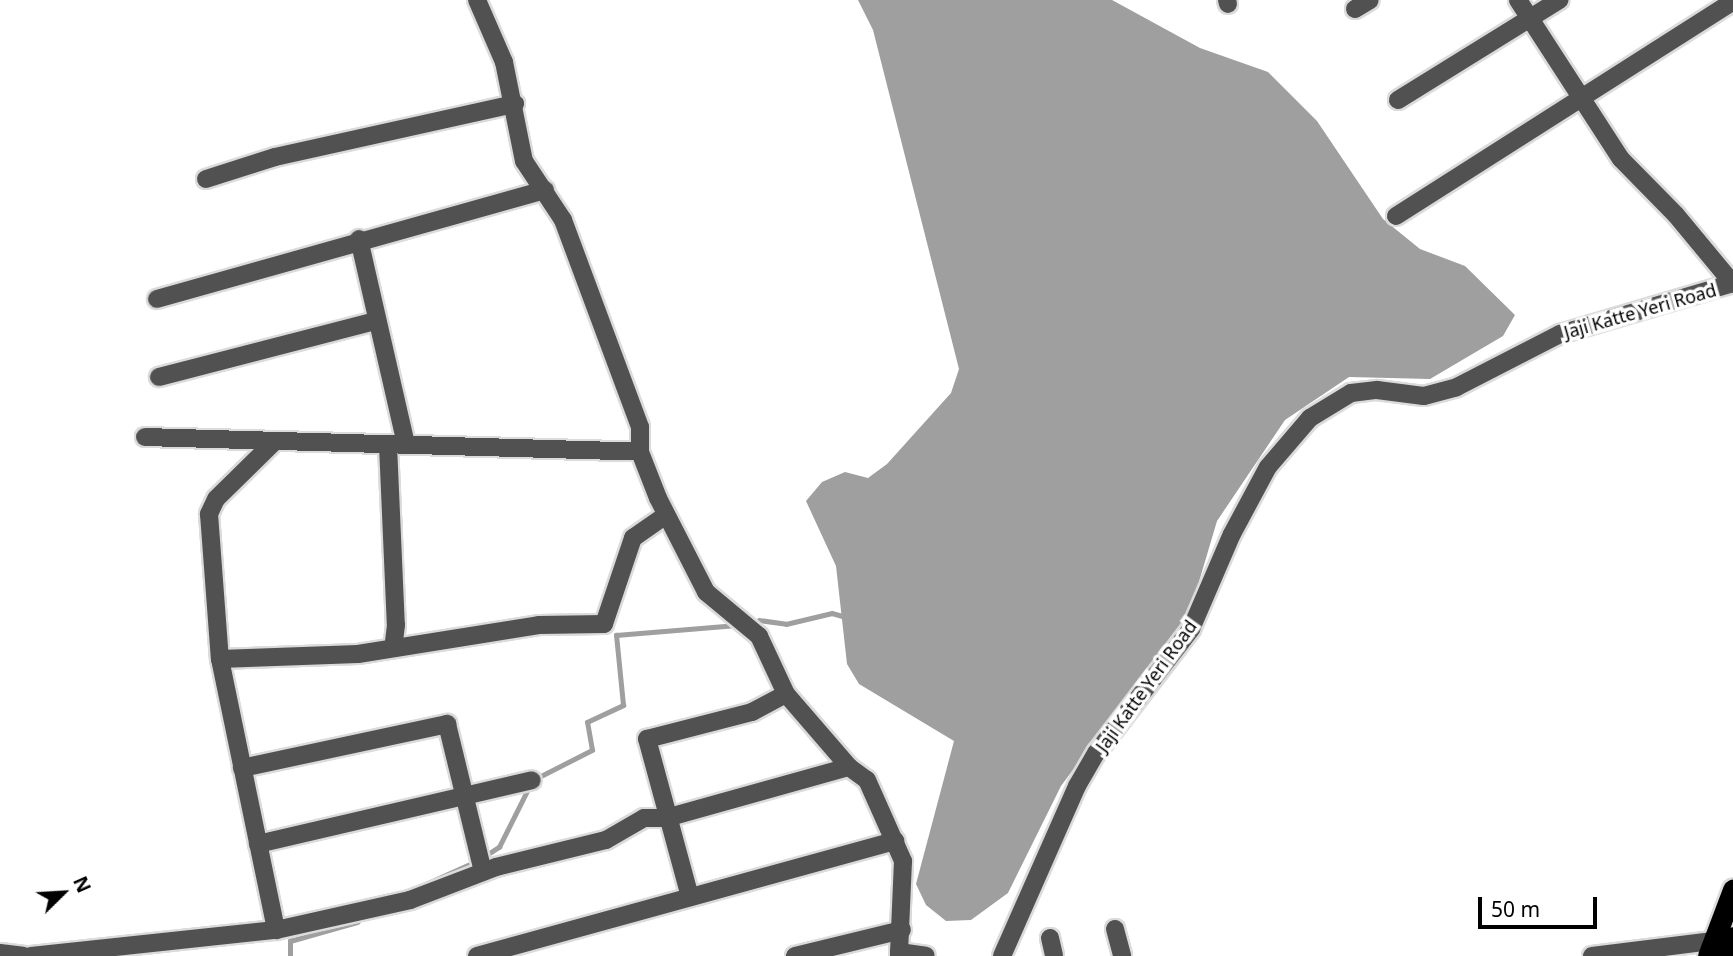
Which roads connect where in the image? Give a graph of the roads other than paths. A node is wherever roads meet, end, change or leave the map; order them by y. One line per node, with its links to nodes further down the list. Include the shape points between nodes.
1 (477, 0): 8 (street, via 504,62)
2 (1518, 0): 5 (street, Jaji Katte Yeri Road)
3 (1559, 0): 5 (street)
4 (1733, 1): 6 (street)
5 (1530, 18): 6 (street, Jaji Katte Yeri Road); 7 (street)
6 (1579, 95): 11 (street); 13 (street, Jaji Katte Yeri Road, via 1621,159)
7 (1398, 100)
8 (515, 104): 9 (street, via 275,157); 10 (street, via 524,161)
9 (206, 179)
10 (545, 190): 12 (street); 20 (street, via 563,220 611,341 622,389 640,426)
11 (1396, 216)
12 (359, 239): 14 (street); 15 (street)
13 (1733, 283): 48 (street, Jaji Katte Yeri Road, via 1559,334 1457,387 1424,396 1377,390 1351,393 1310,418 1268,467 1232,534 1191,629 1097,752 1077,786)
14 (157, 299)
15 (376, 321): 16 (street); 19 (street)
16 (159, 377)
17 (145, 437): 18 (street)
18 (274, 442): 19 (street); 23 (street, via 216,499 209,514)
19 (397, 445): 20 (street); 22 (street)
20 (640, 452): 21 (street)
21 (666, 515): 22 (street, via 633,538 604,624 539,625); 24 (street, via 706,592 759,636)
22 (393, 648): 23 (street, via 358,654)
23 (220, 659): 26 (street)
24 (786, 694): 25 (street); 29 (street, via 752,712 647,739)
25 (849, 767): 29 (street); 30 (street, via 867,780)
26 (242, 768): 28 (street, via 447,724); 31 (street)
27 (532, 780): 28 (street)
28 (466, 796): 31 (street); 32 (street)
29 (666, 818): 32 (street, via 644,818 606,840); 34 (street)
30 (895, 841): 34 (street); 37 (street, via 904,861)
31 (258, 844): 36 (street)
32 (483, 872): 36 (street, via 410,900)
33 (1733, 890): 39 (highway)
34 (690, 897): 45 (street)
35 (1115, 929): 50 (street)
36 (276, 930): 44 (street)
37 (902, 930): 42 (street); 46 (street)
38 (1050, 938): 49 (street)
39 (1720, 948): 41 (street)
40 (0, 953): 43 (street)
41 (1616, 953): 51 (street)
42 (899, 954): 47 (street)
43 (23, 956)
44 (31, 956)
45 (477, 956)
46 (795, 956)
47 (926, 956)
48 (1003, 956)
49 (1054, 956)
50 (1122, 956)
51 (1592, 956)

